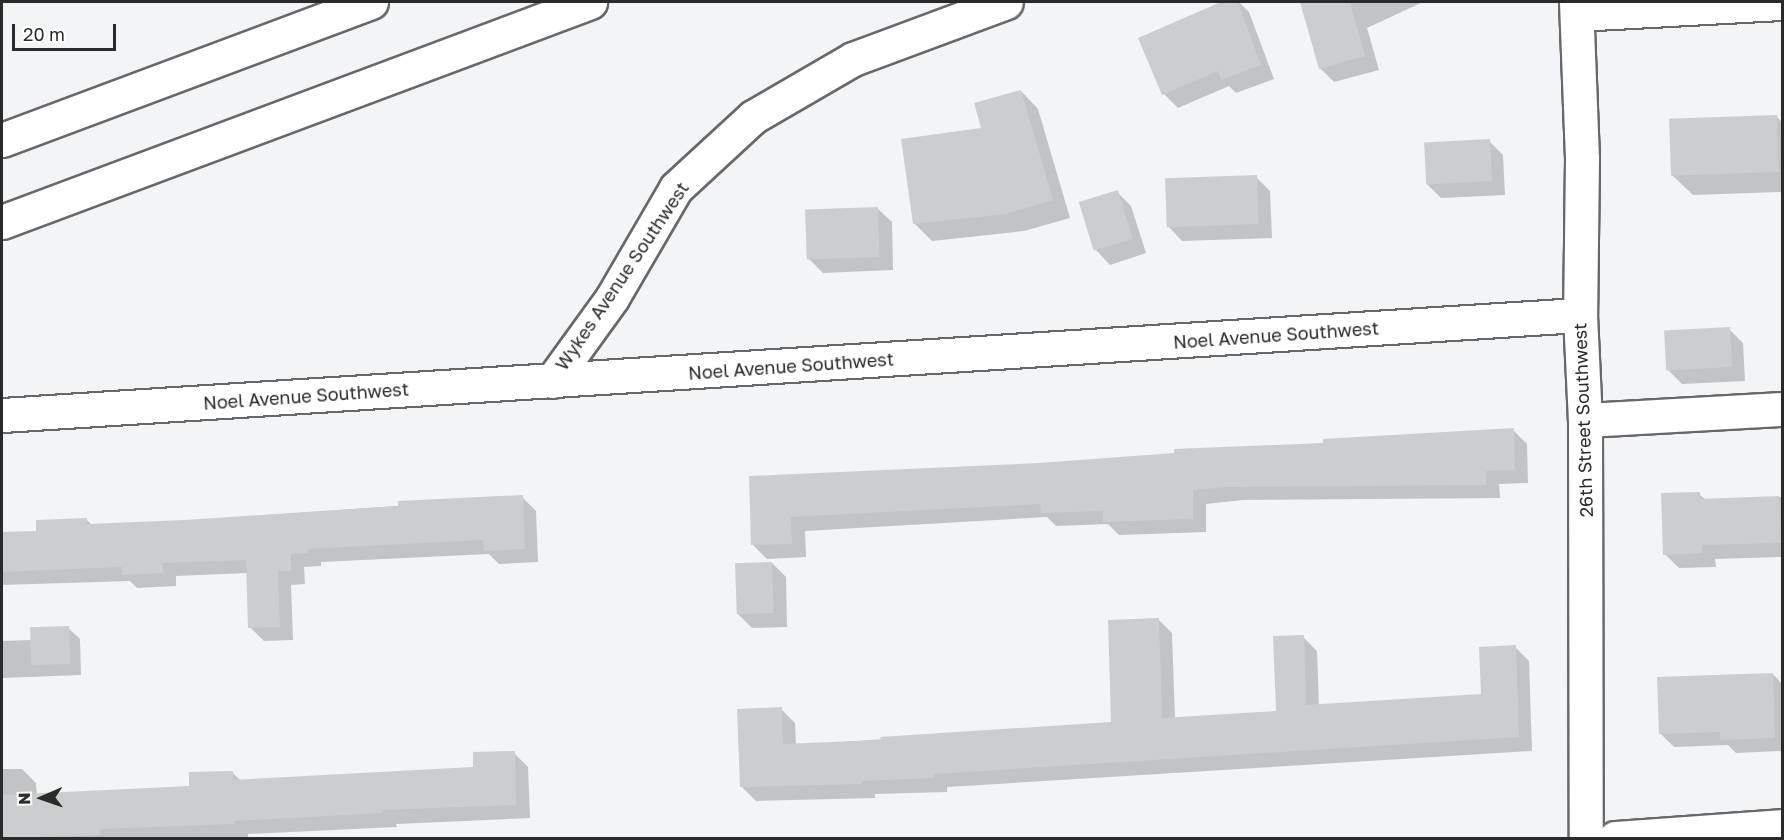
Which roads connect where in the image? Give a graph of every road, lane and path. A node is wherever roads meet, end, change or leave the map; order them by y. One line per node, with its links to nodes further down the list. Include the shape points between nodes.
1 (371, 2): 6 (main road)
2 (590, 2): 7 (main road)
3 (1006, 2): 9 (main road, Wykes Avenue Southwest, via 853,59 753,117 676,188 612,298)
4 (1782, 3): 5 (main road)
5 (1576, 8): 8 (main road, 26th Street Southwest, via 1582,159)
6 (2, 140)
7 (2, 222)
8 (1580, 315): 9 (main road, Noel Avenue Southwest); 12 (main road, 26th Street Southwest)
9 (552, 381): 11 (main road, Noel Avenue Southwest)
10 (1782, 410): 12 (main road)
11 (2, 415)
12 (1585, 420): 14 (main road, 26th Street Southwest)
13 (1782, 826): 15 (main road)
14 (1586, 838)
15 (1615, 838)

